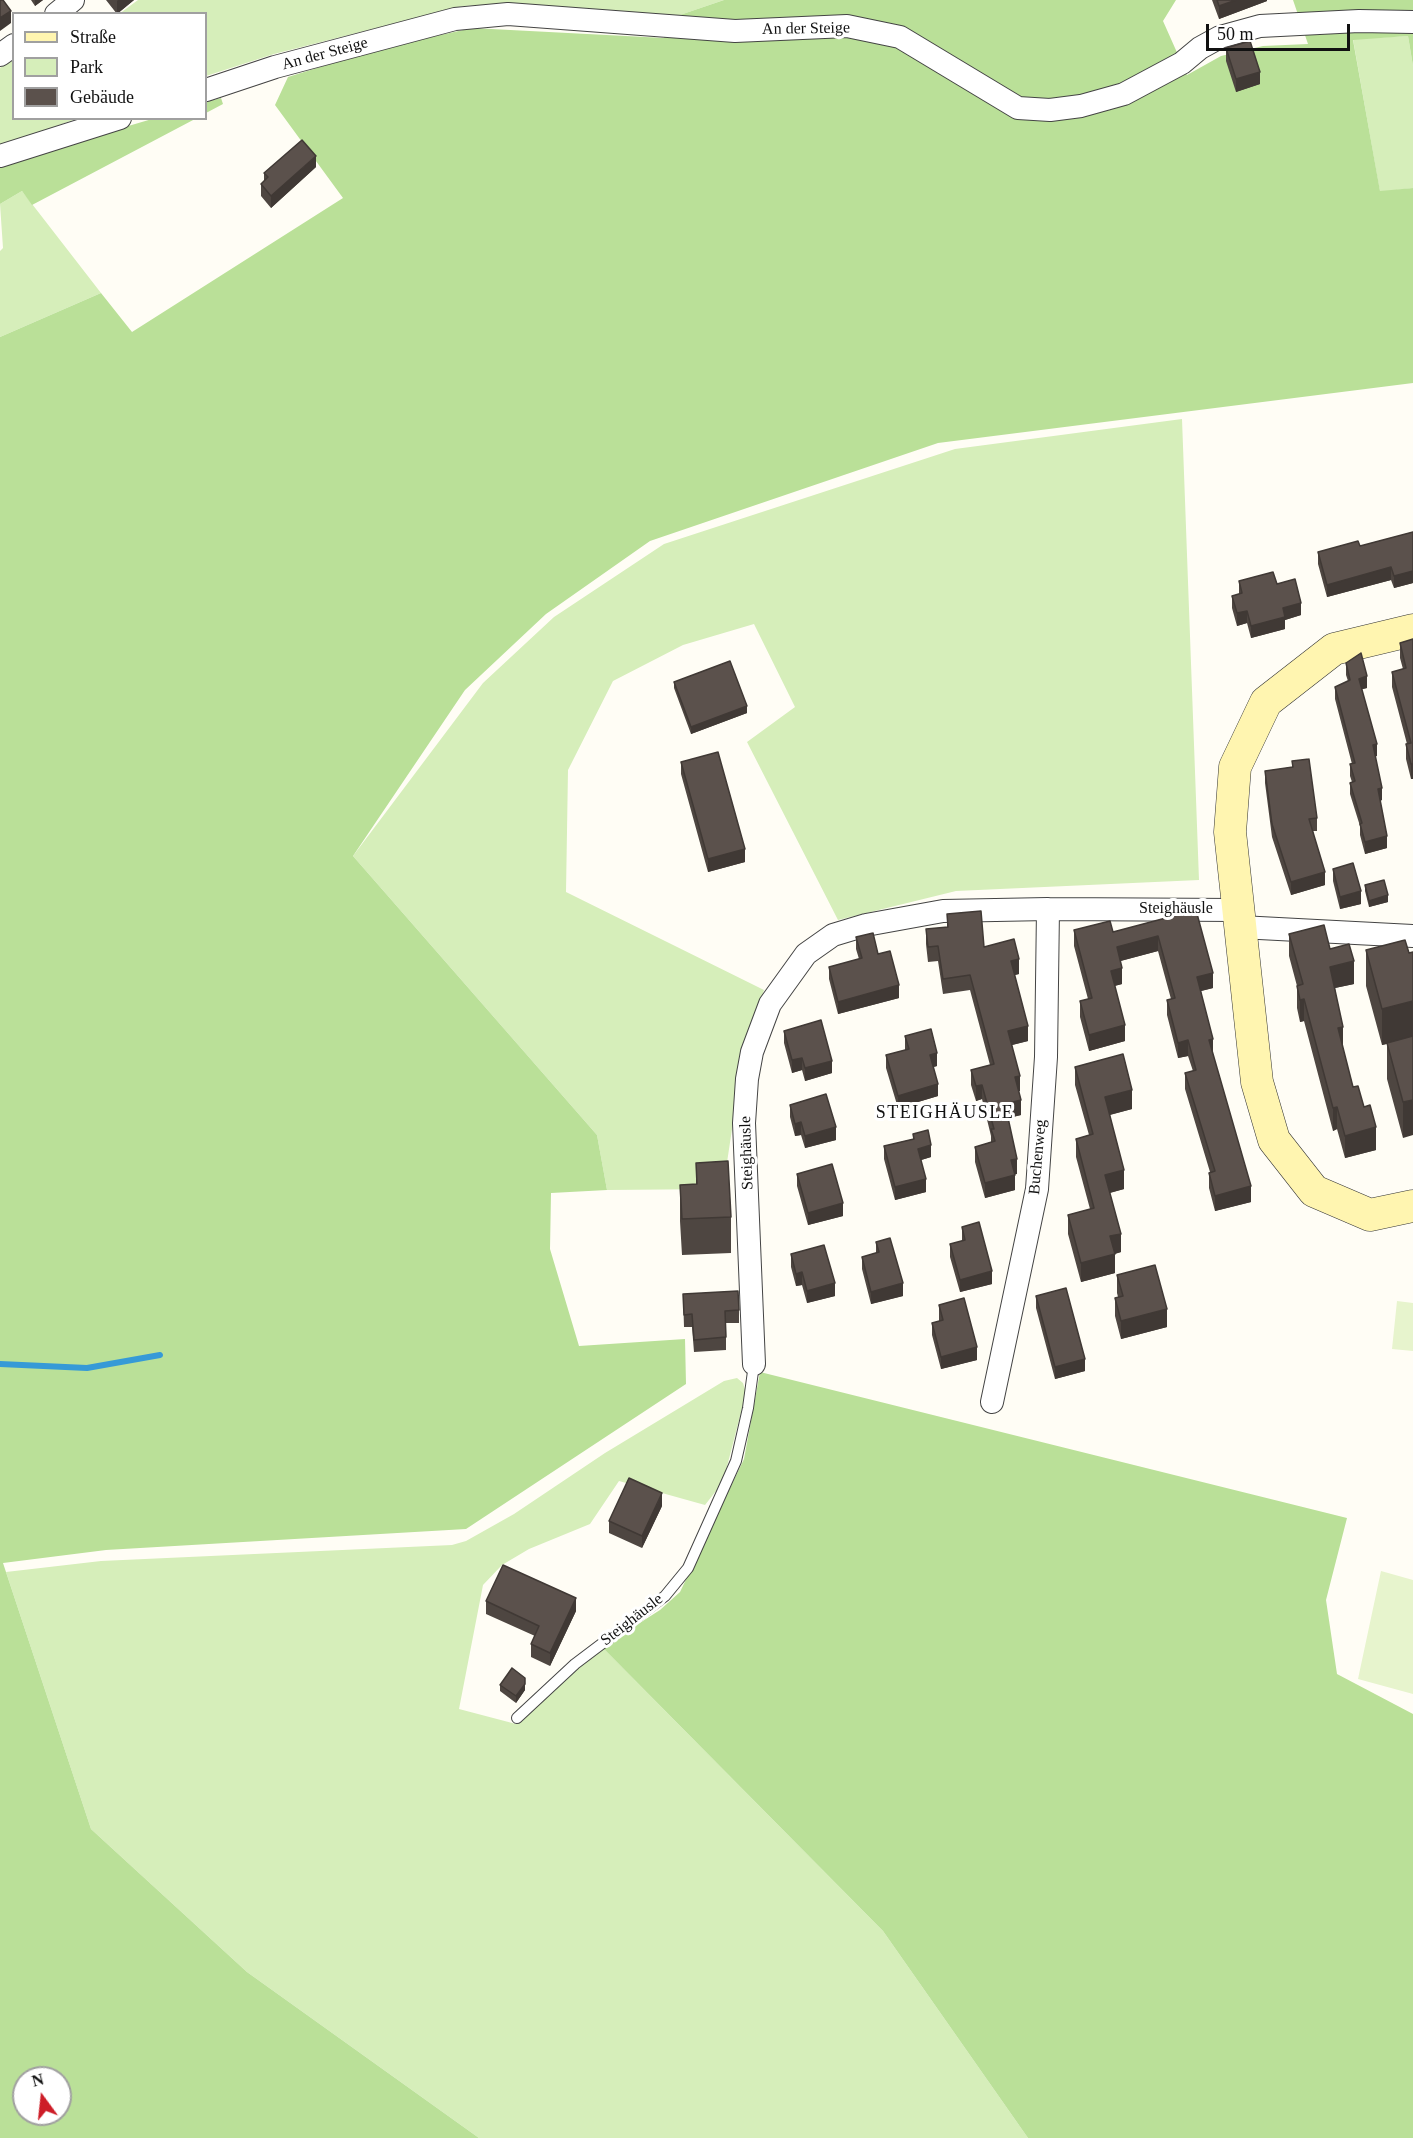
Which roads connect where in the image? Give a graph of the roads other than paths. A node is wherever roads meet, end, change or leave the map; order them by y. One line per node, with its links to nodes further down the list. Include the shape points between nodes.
1 (73, 0): 2 (street)
2 (58, 12)
3 (1413, 22): 4 (street, An der Steige, via 1260,26 1220,37 1124,94 1050,110 1018,108 900,37 847,26 735,32 508,14 455,19 275,67)
4 (207, 90)
5 (114, 120): 6 (street)
6 (0, 156)
7 (1413, 630): 9 (street, via 1334,649 1266,702 1235,767 1230,832)
8 (1048, 909): 9 (street, Steighäusle); 12 (street, Steighäusle, via 943,911 833,935 806,954 770,1004 752,1052 744,1123); 13 (street, Buchenweg, via 1046,1057 1037,1190)
9 (1239, 919): 10 (street, Steighäusle); 11 (street, via 1257,1082 1274,1140 1314,1191 1370,1215)
10 (1413, 936)
11 (1413, 1206)
12 (754, 1364): 14 (lane, Steighäusle, via 736,1461 688,1568 665,1596 575,1664)
13 (992, 1402)
14 (517, 1718)

